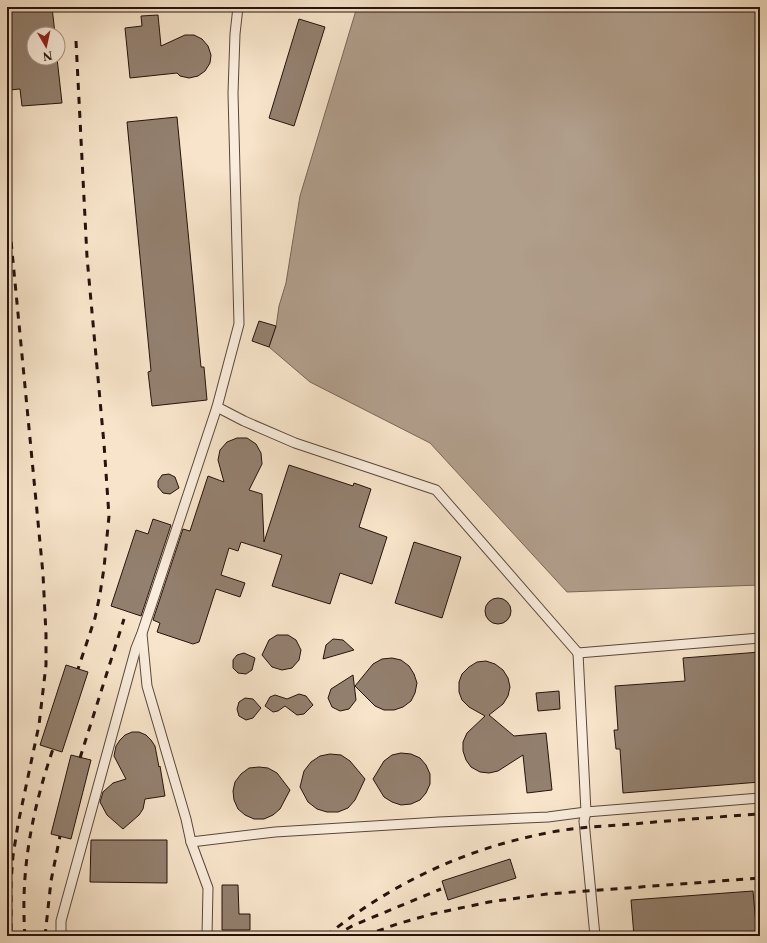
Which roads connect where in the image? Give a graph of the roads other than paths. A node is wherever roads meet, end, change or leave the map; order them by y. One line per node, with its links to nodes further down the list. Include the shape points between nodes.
1 (238, 7): 2 (lane, via 233,92 239,324)
2 (217, 407): 3 (lane); 5 (lane, via 296,443 436,490)
3 (142, 633): 8 (lane, via 147,686); 9 (lane, via 61,921)
4 (760, 638): 5 (lane)
5 (578, 653): 7 (lane)
6 (760, 798): 7 (lane)
7 (586, 812): 8 (lane, via 548,818 275,832); 11 (lane, via 584,821)
8 (191, 842): 10 (lane, via 208,888)
9 (61, 936)
10 (207, 936)
11 (595, 936)

